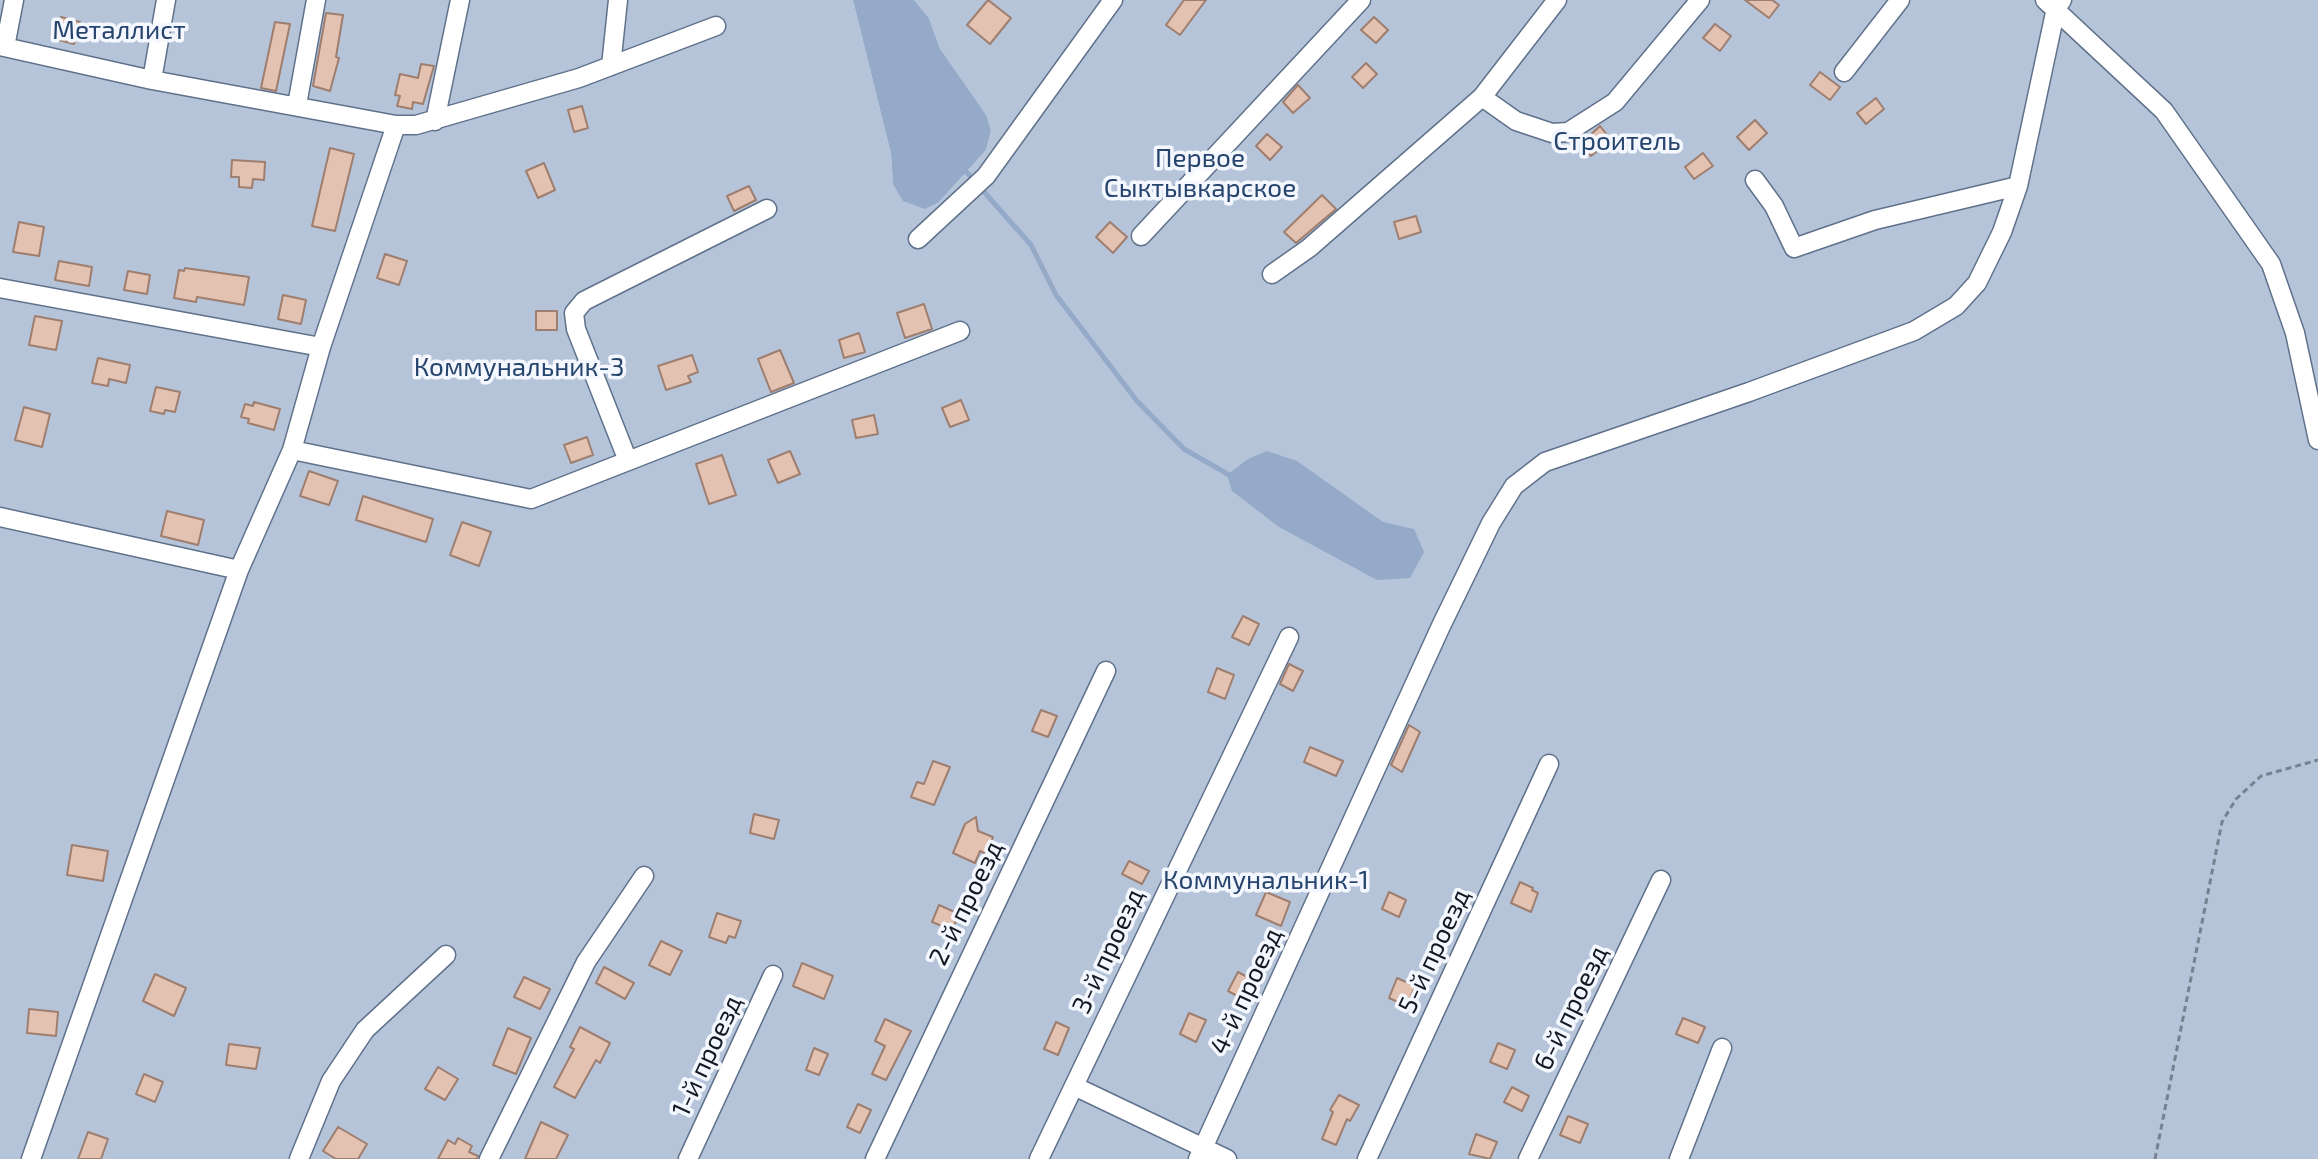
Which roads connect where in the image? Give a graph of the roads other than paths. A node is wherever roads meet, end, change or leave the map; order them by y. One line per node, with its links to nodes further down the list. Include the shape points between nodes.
1 (14, 0): 13 (street)
2 (166, 0): 16 (street)
3 (316, 0): 18 (street)
4 (460, 0): 19 (street)
5 (618, 0): 14 (street)
6 (1113, 0): 25 (street, via 986,176)
7 (1361, 0): 24 (street)
8 (1557, 0): 17 (street)
9 (1700, 0): 17 (street, via 1615,102 1568,132 1552,133 1516,121)
10 (1900, 0): 15 (street)
11 (2058, 2): 22 (street, 4-й проезд); 30 (street, via 2164,111 2271,264 2295,333)
12 (716, 26): 14 (street)
13 (3, 46): 16 (street)
14 (611, 66): 19 (street)
15 (1844, 72)
16 (152, 80): 18 (street)
17 (1482, 97): 26 (street)
18 (297, 105): 20 (street)
19 (435, 121): 20 (street)
20 (396, 125): 29 (street)
21 (1755, 180): 22 (street, via 1794,248 1875,220)
22 (2018, 186): 44 (street, 4-й проезд, via 1977,283 1956,306 1914,331 1545,462 1514,486 1441,626)
23 (767, 209): 32 (street, via 584,301 574,313)
24 (1141, 236)
25 (918, 239)
26 (1272, 274)
27 (0, 288): 29 (street)
28 (960, 331): 32 (street)
29 (321, 347): 31 (street)
30 (2318, 440)
31 (292, 450): 32 (street, via 531,499); 34 (street)
32 (628, 461)
33 (0, 517): 34 (street)
34 (239, 570): 45 (street)
35 (1289, 637): 43 (street, 3-й проезд)
36 (1106, 671): 49 (street, 2-й проезд)
37 (1549, 764): 52 (street, 5-й проезд)
38 (644, 876): 47 (street, via 586,962)
39 (1661, 880): 53 (street, 6-й проезд)
40 (446, 955): 46 (street, via 365,1030 331,1081)
41 (773, 975): 48 (street, 1-й проезд)
42 (1722, 1048): 54 (street)
43 (1074, 1086): 44 (street); 50 (street, 3-й проезд)
44 (1200, 1154): 51 (street)
45 (31, 1159)
46 (299, 1159)
47 (489, 1159)
48 (688, 1159)
49 (875, 1159)
50 (1039, 1159)
51 (1227, 1159)
52 (1367, 1159)
53 (1528, 1159)
54 (1679, 1159)

